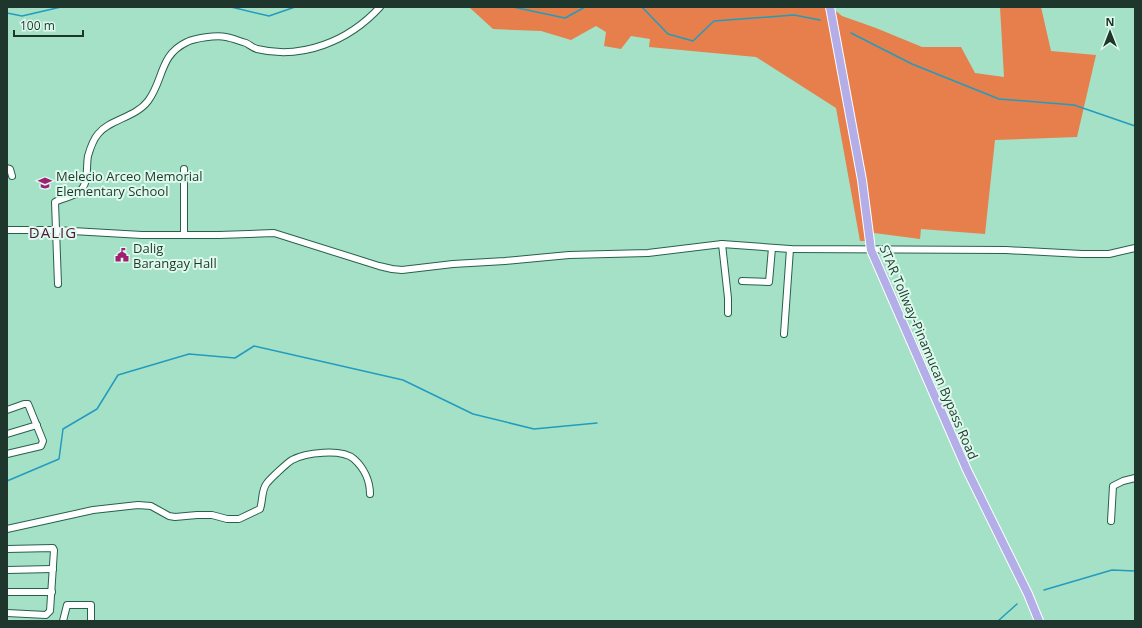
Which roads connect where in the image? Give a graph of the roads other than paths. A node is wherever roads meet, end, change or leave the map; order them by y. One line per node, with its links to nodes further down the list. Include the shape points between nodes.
1 (380, 7): 7 (street, via 368,20 345,36 301,52 255,48 224,36 188,41 175,49 169,56 152,95 141,110 105,128 93,142 84,185 80,192 55,202)
2 (830, 7): 13 (main road, STAR Tollway-Pinamucan Bypass Road, via 862,180)
3 (7, 168): 5 (street, via 10,169)
4 (184, 169): 8 (street)
5 (12, 176)
6 (7, 230): 7 (street)
7 (55, 230): 8 (street, via 142,235); 15 (street)
8 (184, 234): 9 (street, via 274,233 379,266 402,270 569,255 648,253)
9 (722, 244): 10 (street); 16 (street)
10 (772, 248): 12 (street); 14 (street, via 769,282)
11 (1135, 248): 13 (street, via 1103,254 912,248)
12 (790, 249): 13 (street); 17 (street)
13 (871, 250): 34 (main road, STAR Tollway-Pinamucan Bypass Road, via 967,470)
14 (742, 281)
15 (58, 284)
16 (728, 312)
17 (784, 334)
18 (7, 410): 19 (street, via 28,404)
19 (37, 425): 20 (street); 21 (street, via 43,441 41,446)
20 (7, 434)
21 (7, 454)
22 (1135, 478): 24 (street, via 1113,486)
23 (370, 494): 25 (street, via 370,484 365,473 353,459 345,454 311,453 291,461 267,483 263,490 260,509 239,519 212,515 175,517 151,506 138,505 94,510)
24 (1112, 521)
25 (7, 528)
26 (7, 549): 27 (street, via 53,548)
27 (53, 569): 28 (street); 30 (street)
28 (7, 570)
29 (7, 592): 30 (street)
30 (52, 592): 31 (street, via 50,611 46,615)
31 (7, 613)
32 (63, 621): 33 (street, via 67,605 91,605)
33 (91, 621)
34 (1039, 621)

